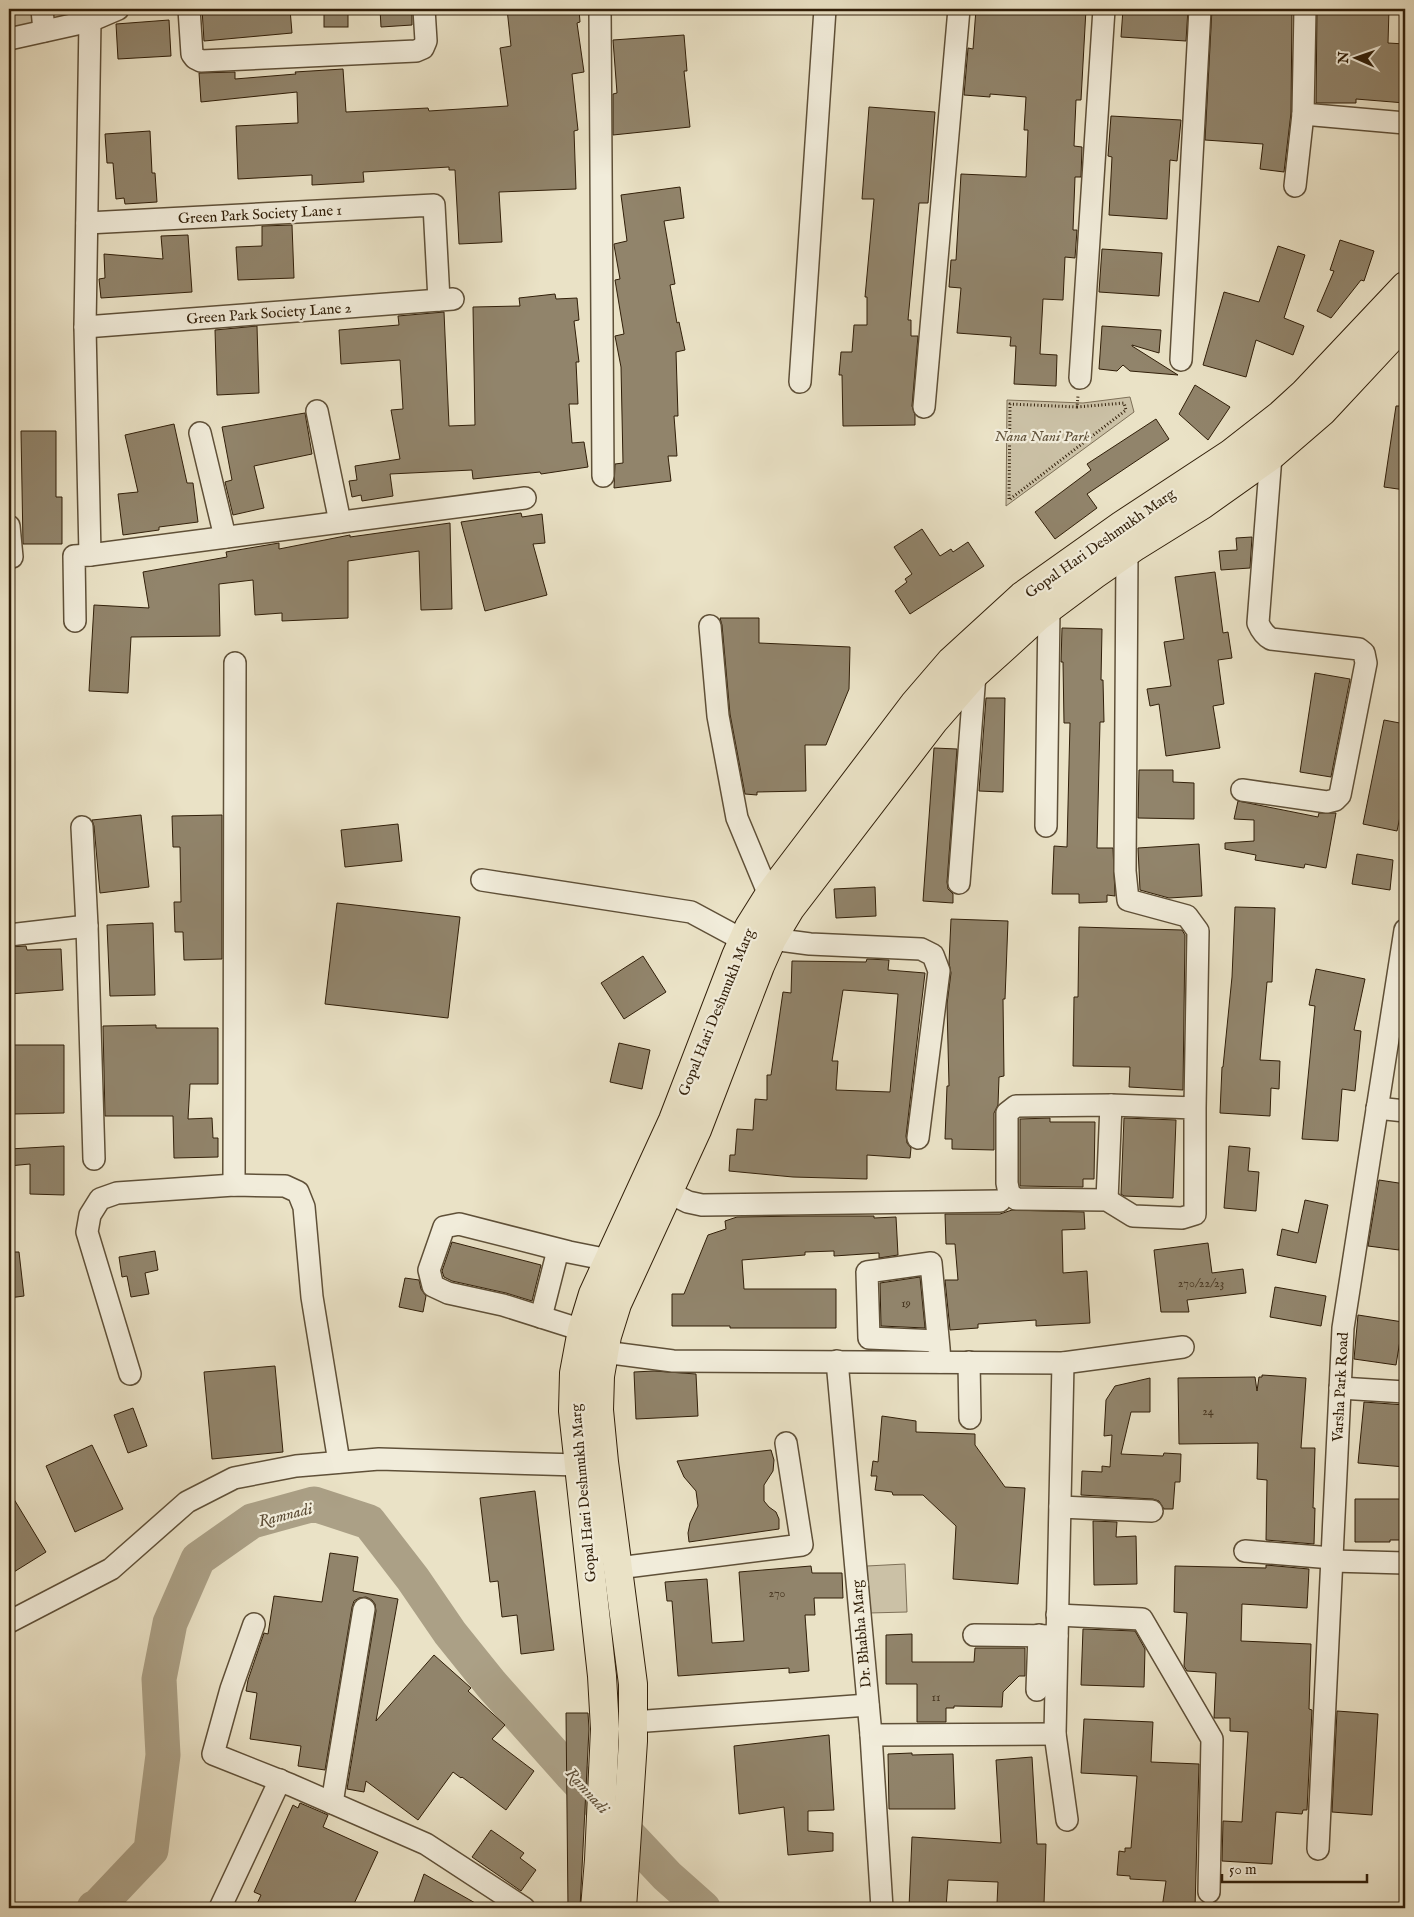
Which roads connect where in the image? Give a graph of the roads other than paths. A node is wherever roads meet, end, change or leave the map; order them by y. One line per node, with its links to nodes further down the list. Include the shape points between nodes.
1 (42, 9): 12 (street)
2 (118, 9): 11 (street)
3 (188, 9): 4 (street, via 192,54 201,61 416,51 423,48 426,41)
4 (424, 9)
5 (600, 9): 29 (street)
6 (825, 9): 24 (street)
7 (959, 9): 25 (street)
8 (1104, 9): 23 (street)
9 (1200, 9): 22 (street)
10 (1305, 9): 14 (street)
11 (90, 21): 12 (street); 17 (street)
12 (44, 31): 13 (street)
13 (9, 39)
14 (1303, 114): 15 (street); 16 (street)
15 (1405, 123)
16 (1295, 186)
17 (87, 223): 19 (street, Green Park Society Lane 1, via 434,205); 21 (street)
18 (1405, 286): 47 (main road, Gopal Hari Deshmukh Marg, via 1304,393 1261,431 1022,596 951,661 914,704)
19 (447, 299): 21 (street, Green Park Society Lane 2)
20 (1405, 324): 28 (main road, Gopal Hari Deshmukh Marg, via 1322,412)
21 (85, 327): 35 (street)
22 (1180, 360)
23 (1080, 378)
24 (800, 382)
25 (924, 407)
26 (317, 412): 31 (street)
27 (200, 433): 33 (street)
28 (1271, 456): 34 (main road, Gopal Hari Deshmukh Marg); 42 (street, via 1259,626 1271,639 1359,649 1366,663 1340,795 1327,802)
29 (603, 476)
30 (525, 498): 31 (street)
31 (340, 522): 33 (street)
32 (9, 526): 36 (street)
33 (225, 537): 35 (street)
34 (1127, 552): 37 (main road, Gopal Hari Deshmukh Marg); 53 (street, via 1125,871 1128,900 1187,916 1198,931)
35 (90, 555): 38 (street, via 74,556)
36 (12, 557)
37 (1049, 609): 41 (main road, Gopal Hari Deshmukh Marg); 43 (street)
38 (75, 621)
39 (710, 626): 47 (street, via 718,716 737,818)
40 (235, 663): 58 (street)
41 (975, 674): 46 (street); 47 (main road, Gopal Hari Deshmukh Marg)
42 (1242, 790)
43 (1046, 826)
44 (82, 827): 48 (street)
45 (482, 880): 51 (street, via 691,912)
46 (959, 883)
47 (770, 917): 51 (main road, Gopal Hari Deshmukh Marg); 56 (street, via 810,944 921,950 933,955 939,971); 59 (main road, Gopal Hari Deshmukh Marg, via 760,966 697,1130)
48 (87, 926): 50 (street); 57 (street)
49 (1405, 930): 54 (street, Varsha Park Road)
50 (9, 935)
51 (743, 940): 62 (main road, Gopal Hari Deshmukh Marg, via 673,1120)
52 (1111, 1105): 53 (street); 60 (street); 60 (street, via 1016,1106 1007,1113 1009,1193 1016,1199)
53 (1195, 1108): 60 (street, via 1195,1214 1182,1218 1133,1216)
54 (1378, 1108): 55 (street); 75 (street, Varsha Park Road, via 1343,1328)
55 (1405, 1111)
56 (918, 1138)
57 (94, 1159)
58 (234, 1185): 74 (street, via 117,1193 100,1199 90,1216 87,1232); 79 (street, via 285,1186 298,1192 302,1199 312,1296)
59 (668, 1192): 61 (street, via 702,1205); 62 (main road, Gopal Hari Deshmukh Marg)
60 (1107, 1200)
61 (1000, 1201)
62 (636, 1231): 64 (main road, Gopal Hari Deshmukh Marg); 69 (main road, Gopal Hari Deshmukh Marg)
63 (558, 1250): 64 (street); 65 (street); 65 (street, via 459,1224 444,1227 429,1270 433,1286 448,1293)
64 (609, 1260): 66 (main road, Gopal Hari Deshmukh Marg, via 593,1294)
65 (541, 1317): 66 (street)
66 (582, 1330): 80 (main road, Gopal Hari Deshmukh Marg, via 574,1373 573,1412)
67 (938, 1341): 67 (street, via 931,1264 867,1272 869,1338); 71 (street)
68 (1183, 1347): 73 (street)
69 (604, 1352): 70 (street, via 673,1360); 86 (main road, Gopal Hari Deshmukh Marg, via 599,1410)
70 (837, 1361): 71 (street); 94 (street, Dr. Bhabha Marg)
71 (940, 1362): 72 (street)
72 (969, 1362): 73 (street); 77 (street)
73 (1063, 1364): 81 (street)
74 (130, 1374)
75 (1340, 1388): 76 (street); 84 (street, Varsha Park Road)
76 (1405, 1392)
77 (970, 1418)
78 (786, 1443): 86 (street, via 802,1545)
79 (339, 1462): 80 (street, via 379,1459); 89 (street, via 296,1466 234,1478 187,1502 111,1569)
80 (578, 1465): 105 (main road, Gopal Hari Deshmukh Marg, via 602,1676 604,1729)
81 (1060, 1507): 82 (street); 88 (street)
82 (1152, 1512)
83 (1245, 1551): 84 (street)
84 (1332, 1559): 85 (street); 101 (street, Varsha Park Road)
85 (1405, 1563)
86 (618, 1568): 95 (main road, Gopal Hari Deshmukh Marg, via 633,1684)
87 (364, 1609): 99 (street)
88 (1057, 1614): 92 (street); 102 (street, via 1142,1619 1212,1739)
89 (9, 1622)
90 (254, 1624): 98 (street, via 213,1754)
91 (974, 1634): 92 (street)
92 (1048, 1635): 93 (street); 96 (street)
93 (1037, 1690)
94 (868, 1705): 95 (street); 97 (street, Dr. Bhabha Marg)
95 (633, 1732): 106 (main road, Gopal Hari Deshmukh Marg)
96 (1055, 1734): 97 (street); 100 (street)
97 (871, 1735): 107 (street, Dr. Bhabha Marg)
98 (286, 1783): 99 (street); 103 (street)
99 (332, 1802): 104 (street, via 426,1844)
100 (1067, 1820)
101 (1318, 1849)
102 (1209, 1892)
103 (220, 1908)
104 (524, 1908)
105 (595, 1908)
106 (622, 1908)
107 (882, 1908)

